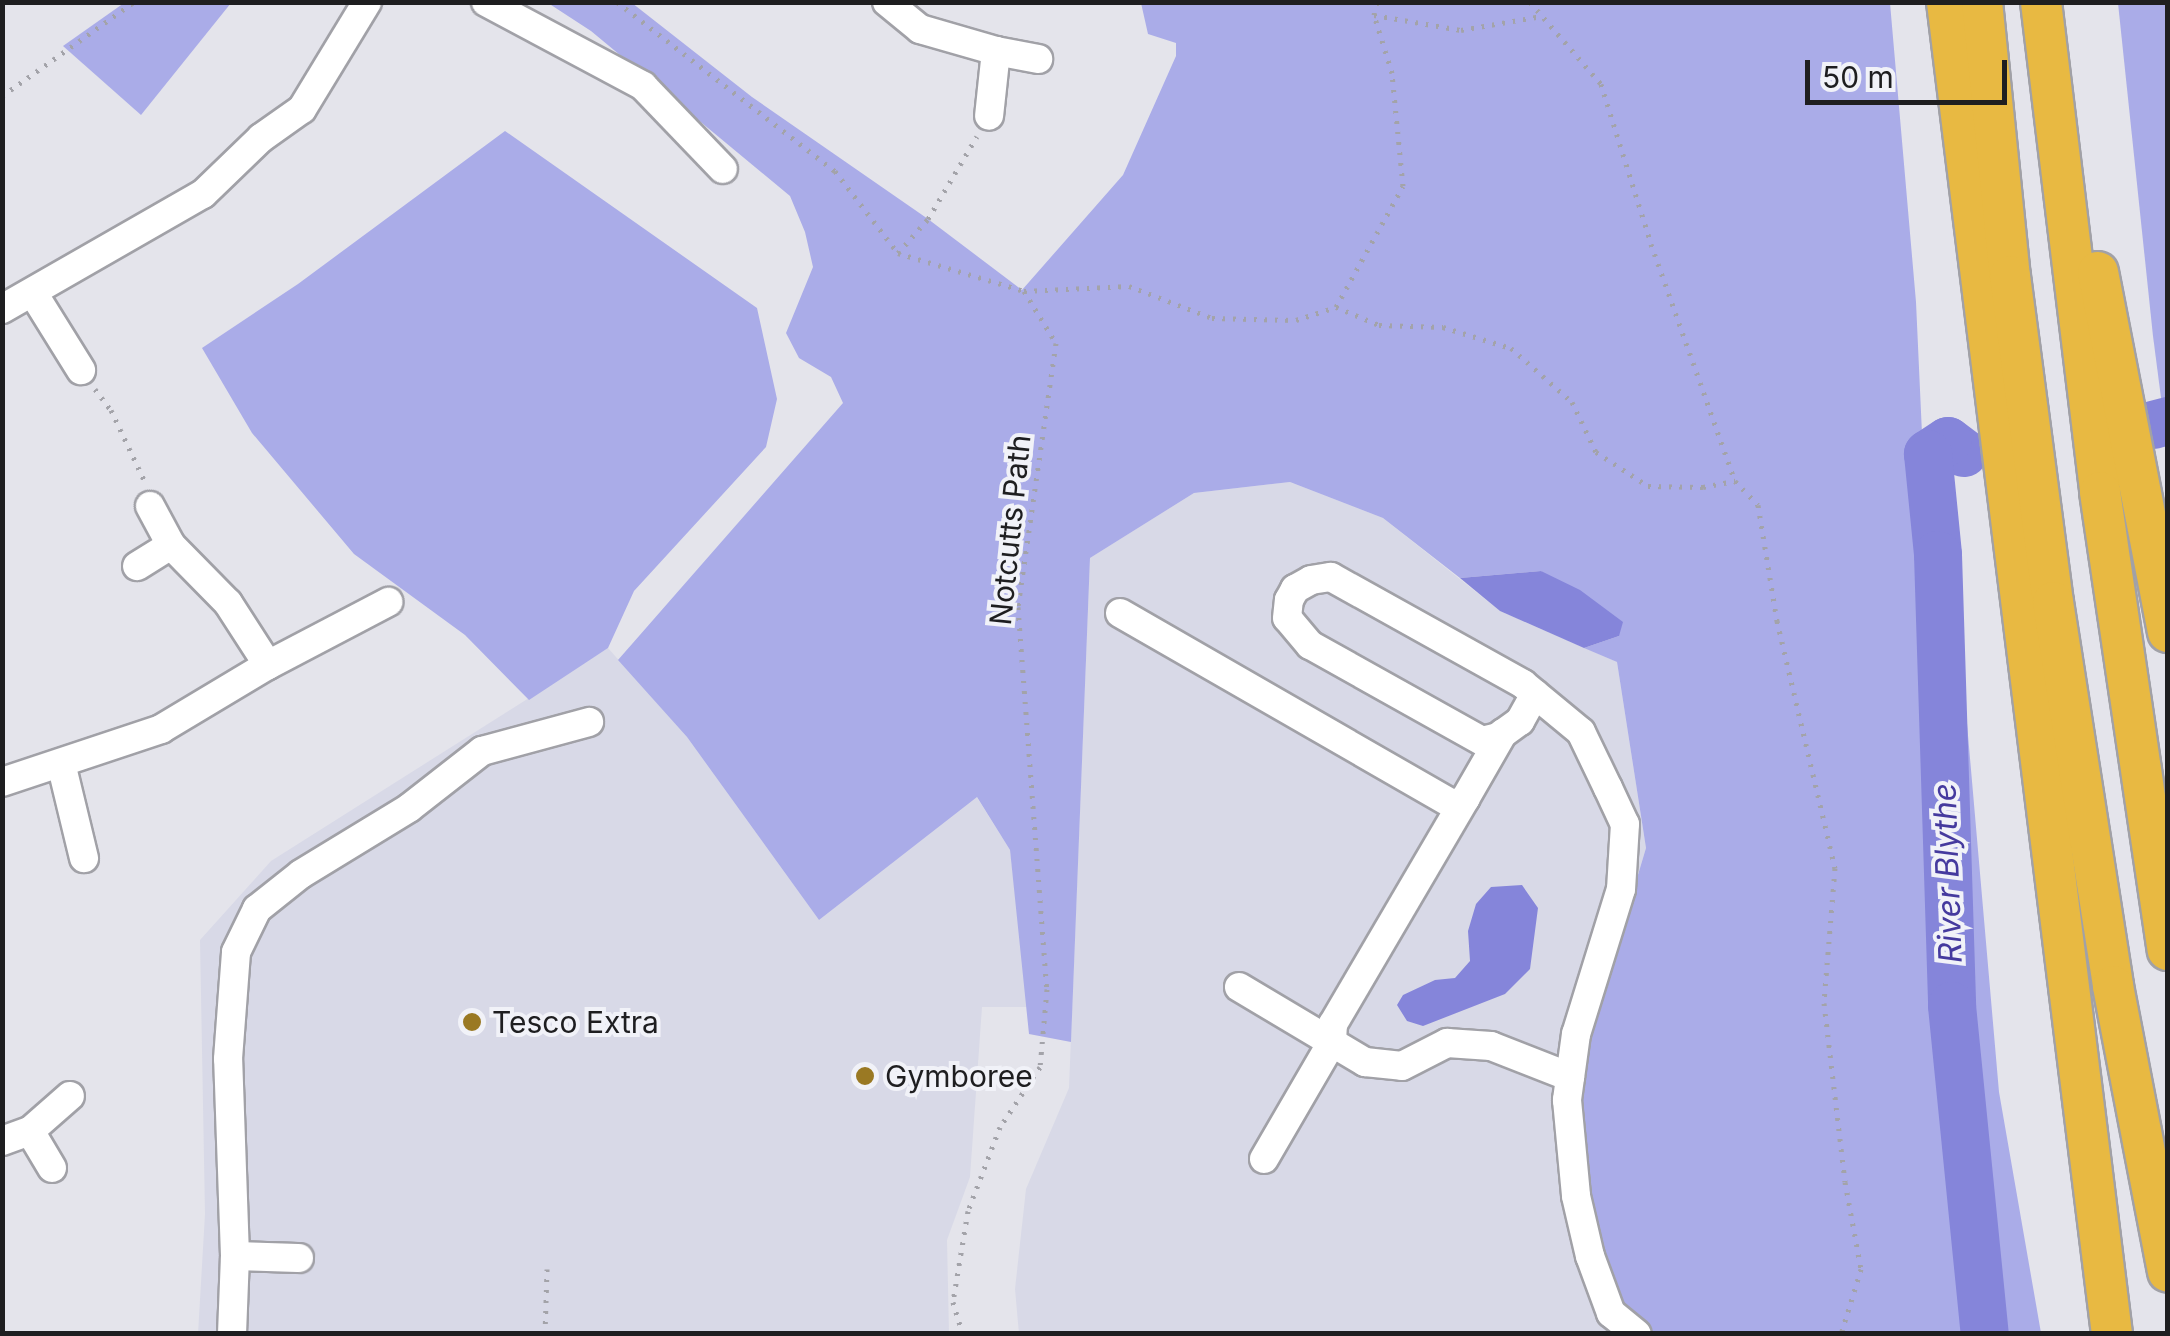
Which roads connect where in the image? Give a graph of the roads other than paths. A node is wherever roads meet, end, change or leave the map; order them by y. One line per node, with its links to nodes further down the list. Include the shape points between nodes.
1 (367, 2): 11 (street, via 302,109 260,138 203,194)
2 (486, 2): 10 (street, via 643,86)
3 (887, 2): 7 (street, via 920,29)
4 (1946, 2): 42 (highway)
5 (1982, 2): 39 (highway, via 2053,602 2112,986)
6 (2043, 2): 19 (highway); 28 (highway, via 2100,492)
7 (996, 50): 8 (street); 9 (street)
8 (1038, 59)
9 (989, 116)
10 (723, 169)
11 (33, 293): 12 (street); 13 (street)
12 (2, 309)
13 (81, 370)
14 (150, 506): 15 (street)
15 (170, 545): 16 (street); 20 (street, via 228,603)
16 (137, 566)
17 (388, 602): 20 (street)
18 (1120, 614): 26 (street, via 1454,805)
19 (2168, 632)
20 (268, 665): 24 (street, via 161,729)
21 (1535, 694): 23 (street); 23 (street, via 1332,578 1295,589 1286,618 1310,645 1482,741); 31 (street, via 1581,732 1625,824 1621,889 1576,1034)
22 (590, 722): 37 (street, via 482,751 257,908 236,952 228,1059)
23 (1503, 733): 26 (street)
24 (61, 763): 25 (street); 27 (street)
25 (2, 782)
26 (1466, 799): 30 (street, via 1333,1024)
27 (84, 858)
28 (2168, 950)
29 (1239, 987): 30 (street)
30 (1332, 1042): 31 (street, via 1365,1062 1402,1066 1447,1043 1491,1046); 35 (street)
31 (1570, 1077): 41 (street, via 1576,1196 1590,1256 1611,1313)
32 (70, 1096): 33 (street)
33 (30, 1132): 34 (street); 36 (street)
34 (2, 1141)
35 (1264, 1159)
36 (52, 1168)
37 (234, 1256): 38 (street); 40 (street)
38 (299, 1258)
39 (2168, 1272)
40 (232, 1334)
41 (1638, 1334)
42 (2112, 1334)

